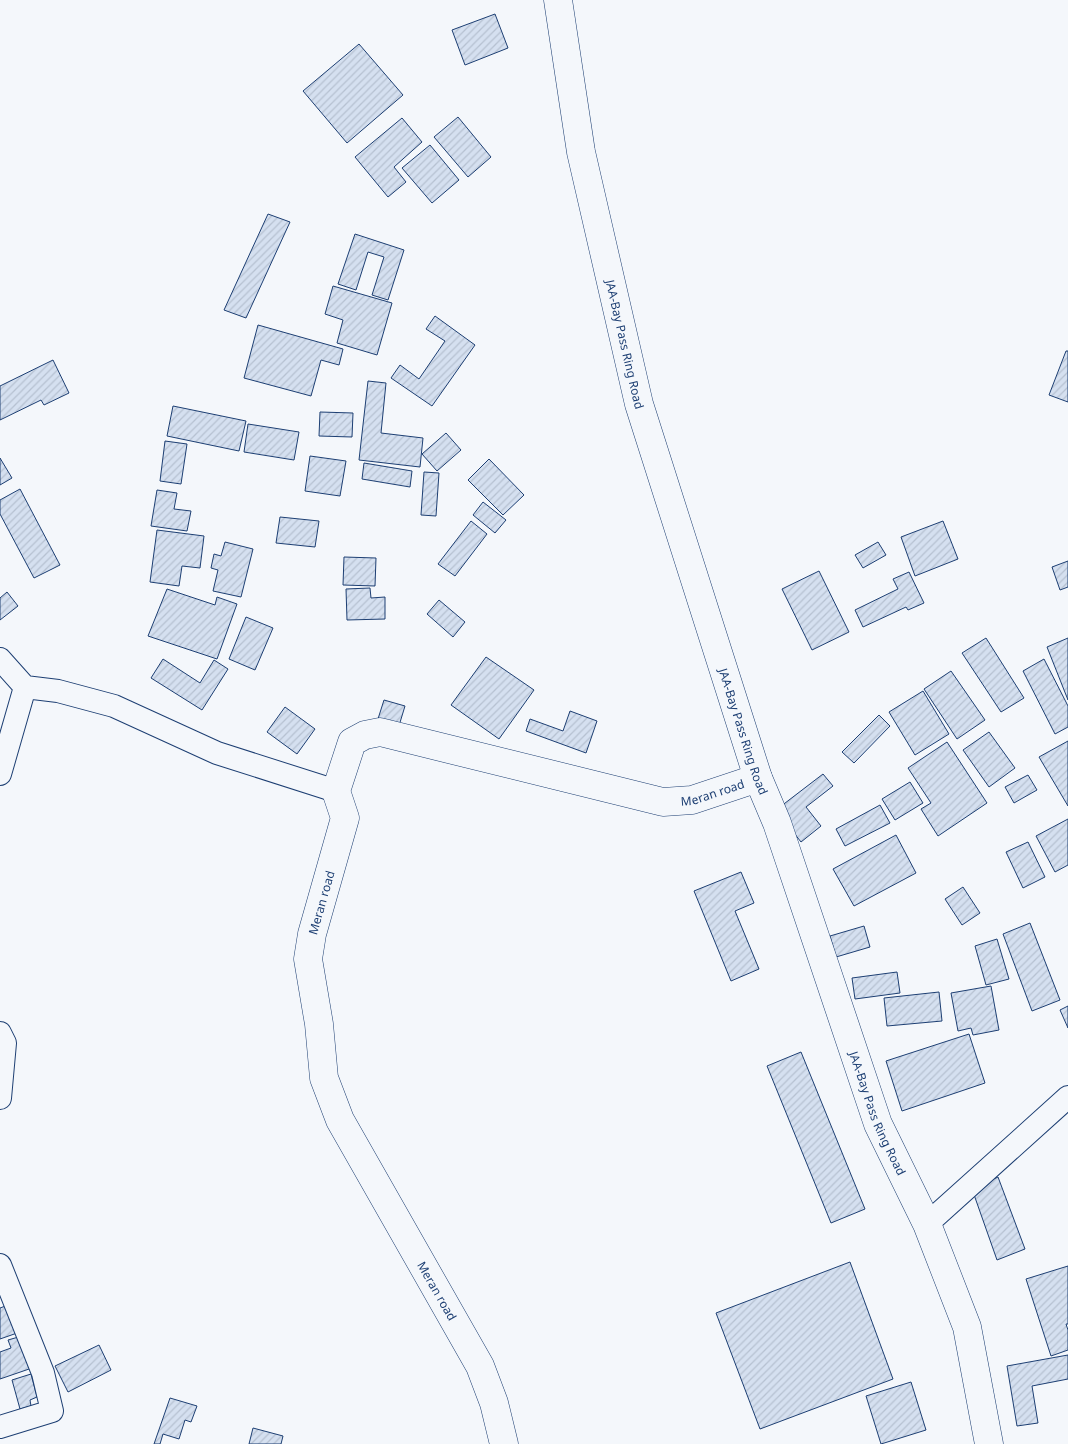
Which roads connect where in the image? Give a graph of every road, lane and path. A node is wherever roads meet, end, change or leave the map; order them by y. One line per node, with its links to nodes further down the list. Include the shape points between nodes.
1 (558, 0): 5 (main road, JAA-Bay Pass Ring Road, via 582,152 639,404)
2 (0, 659): 3 (street)
3 (25, 687): 4 (street); 6 (street, via 58,691 114,706 217,753)
4 (0, 774)
5 (758, 778): 6 (main road, Meran road, via 692,800 664,802 380,732 364,735 352,742); 10 (main road, JAA-Bay Pass Ring Road, via 777,823 878,1124)
6 (336, 791): 13 (main road, Meran road, via 345,818 308,959 324,1078 340,1120 480,1366)
7 (0, 1033): 9 (street, via 5,1043)
8 (1068, 1097): 10 (street)
9 (0, 1098)
10 (927, 1224): 14 (main road, JAA-Bay Pass Ring Road, via 967,1327)
11 (0, 1265): 12 (street, via 43,1374 52,1410)
12 (0, 1428)
13 (504, 1444)
14 (989, 1444)

